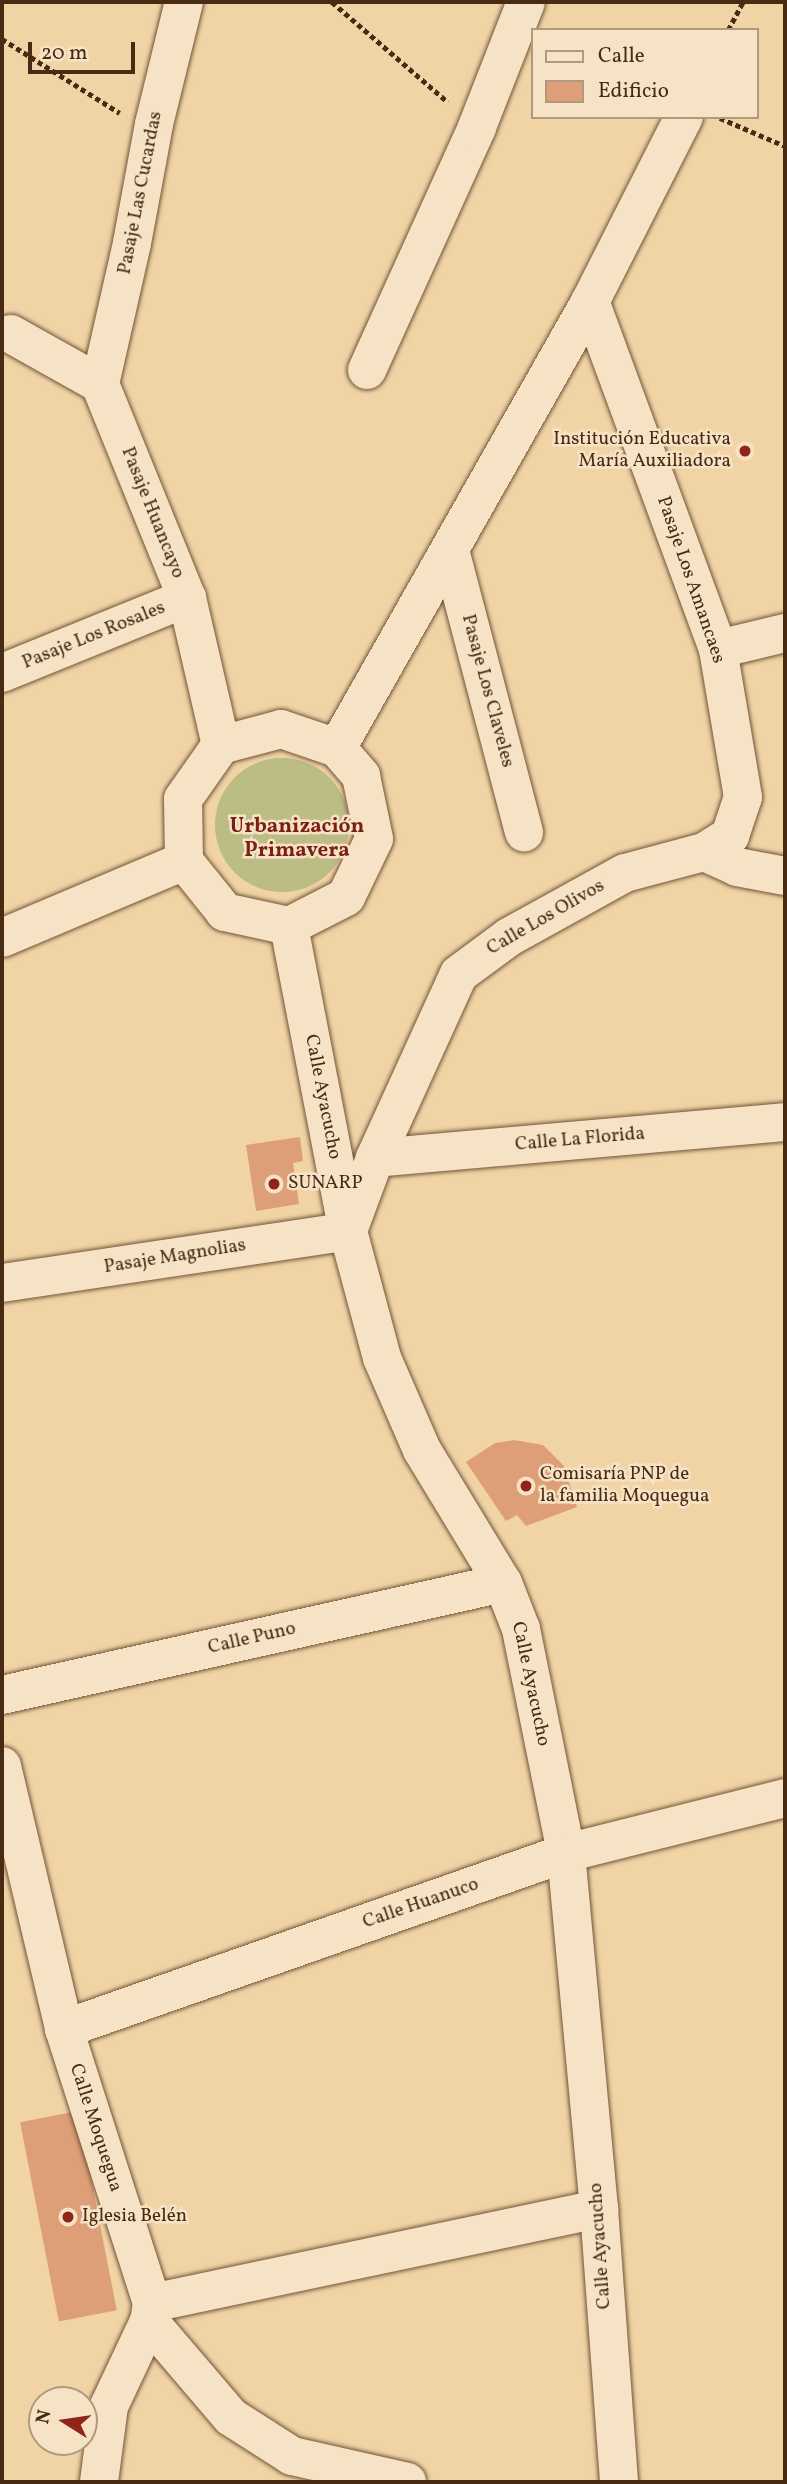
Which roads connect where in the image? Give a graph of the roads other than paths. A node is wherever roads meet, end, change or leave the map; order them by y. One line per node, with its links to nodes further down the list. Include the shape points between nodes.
1 (184, 2): 7 (street, Pasaje Las Cucardas)
2 (526, 2): 6 (street, via 477,127)
3 (683, 119): 4 (street)
4 (590, 302): 8 (street); 11 (street, Pasaje Los Amancaes)
5 (11, 334): 7 (street)
6 (367, 370)
7 (100, 384): 9 (street, Pasaje Huancayo)
8 (450, 550): 14 (street); 15 (street, Pasaje Los Claveles)
9 (187, 598): 12 (street, Pasaje Los Rosales); 13 (street, Pasaje Huancayo)
10 (785, 633): 11 (street)
11 (718, 649): 16 (street, Pasaje Los Amancaes, via 743,797 730,836)
12 (2, 673)
13 (220, 745): 14 (street, via 281,729); 17 (street, via 183,799)
14 (337, 748): 19 (street, via 361,776 374,839 346,897)
15 (524, 832)
16 (704, 852): 18 (street, via 737,867); 22 (street, Calle Los Olivos, via 625,873 509,937 459,974)
17 (184, 861): 19 (street, via 225,912); 20 (street)
18 (785, 876)
19 (289, 926): 23 (street, Calle Ayacucho)
20 (2, 938)
21 (785, 1122): 22 (street, Calle La Florida)
22 (375, 1158): 23 (street, Calle Los Olivos)
23 (348, 1231): 24 (street, Pasaje Magnolias); 25 (street, Calle Ayacucho, via 382,1358 422,1450)
24 (2, 1283)
25 (503, 1583): 26 (street, Calle Puno); 29 (street, Calle Ayacucho, via 521,1629)
26 (2, 1695)
27 (2, 1766): 30 (street, Calle Moquegua)
28 (785, 1798): 29 (street, Calle Huanuco)
29 (566, 1853): 30 (street, Calle Huanuco); 31 (street, Calle Ayacucho)
30 (64, 2029): 32 (street, Calle Moquegua)
31 (599, 2209): 32 (street); 35 (street, Calle Ayacucho)
32 (150, 2312): 33 (street, via 109,2406); 34 (street, via 231,2417 292,2456)
33 (99, 2482)
34 (407, 2482)
35 (619, 2482)

